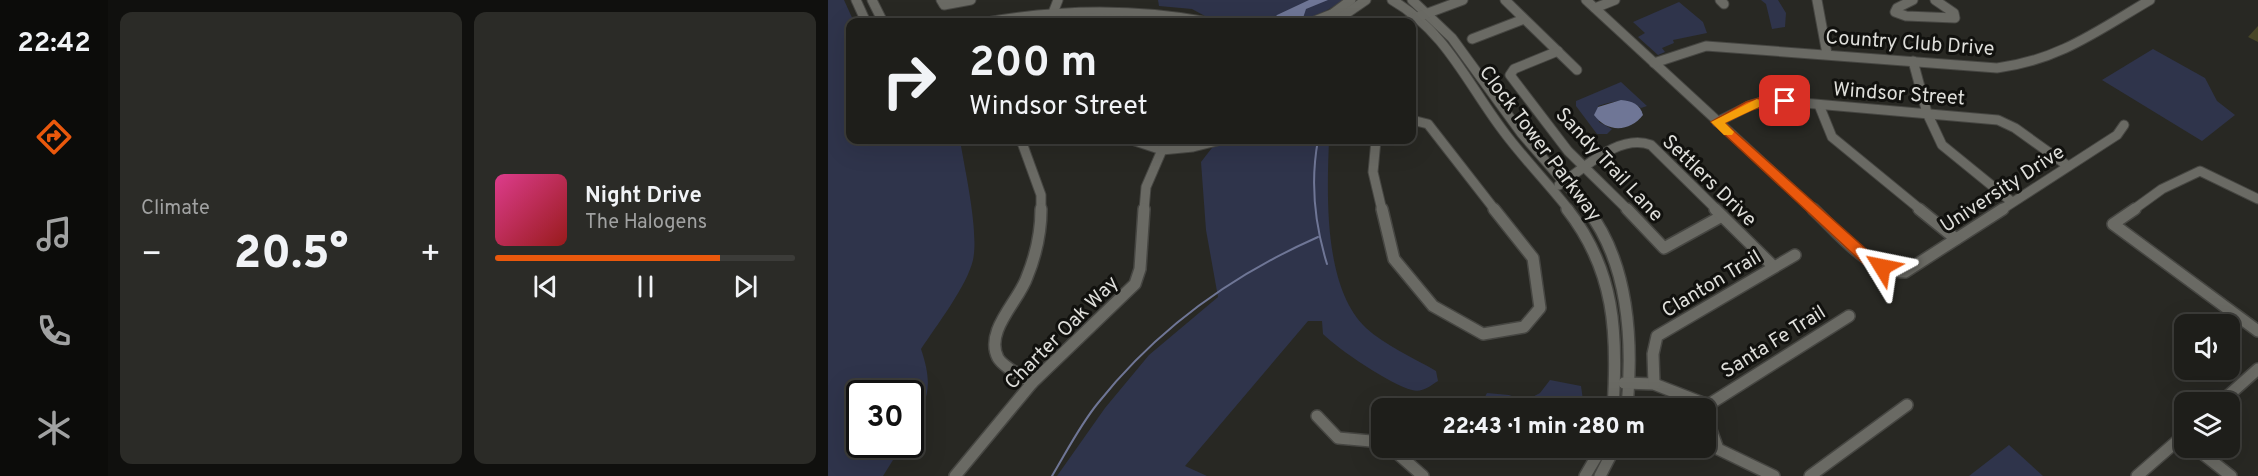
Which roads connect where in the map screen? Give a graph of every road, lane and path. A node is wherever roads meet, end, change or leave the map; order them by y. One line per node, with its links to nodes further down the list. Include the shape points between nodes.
1 (856, 0): 22 (street)
2 (872, 0): 23 (street)
3 (941, 0): 4 (street, via 944,5)
4 (971, 0)
5 (1058, 0): 21 (street)
6 (1351, 0): 28 (street)
7 (1366, 0): 29 (street)
8 (1392, 0): 20 (street, Clock Tower Parkway)
9 (1412, 0): 20 (street, Clock Tower Parkway)
10 (1463, 0): 20 (street)
11 (1505, 0): 31 (street)
12 (1586, 0): 18 (street)
13 (1614, 0): 18 (street)
14 (1817, 0): 34 (street)
15 (1913, 0): 16 (street, via 1895,12 1955,18 1954,13)
16 (1935, 0)
17 (2150, 0): 35 (street, Country Club Drive, via 2055,55 2028,64 1997,68)
18 (1595, 8): 36 (street)
19 (1130, 15): 21 (street); 26 (street); 27 (street)
20 (1424, 15): 30 (street); 50 (street, Clock Tower Parkway, via 1452,36 1533,148); 51 (street, Clock Tower Parkway, via 1518,151)
21 (1051, 17): 24 (street); 25 (street)
22 (864, 18)
23 (881, 18)
24 (1038, 18)
25 (1048, 18)
26 (1142, 18)
27 (1163, 18)
28 (1322, 18)
29 (1340, 18)
30 (1415, 18)
31 (1524, 19): 32 (street); 33 (street)
32 (1472, 39)
33 (1558, 51): 37 (street); 49 (street, Sandy Trail Lane, via 1514,69 1510,75 1556,137)
34 (1827, 54): 35 (street, Country Club Drive); 36 (street, Country Club Drive, via 1706,46)
35 (1913, 61): 39 (street)
36 (1654, 63): 41 (street)
37 (1577, 70)
38 (1819, 105): 39 (street, Windsor Street); 41 (street, Windsor Street, via 1769,99); 55 (street, via 1832,137)
39 (1927, 112): 48 (street, Windsor Street, via 1998,120); 53 (street, via 1942,145)
40 (1416, 121): 46 (street, via 1428,124 1533,258 1540,308 1524,327 1483,334 1433,306 1394,259 1373,172)
41 (1717, 122): 55 (street, University Drive, via 1871,262 1893,272 1905,272)
42 (2124, 124): 48 (street, University Drive, via 2117,135)
43 (1021, 144): 61 (street, via 1041,195 1041,229 1027,279 1002,322 994,345 999,360)
44 (1144, 144): 47 (street)
45 (1205, 144): 47 (street)
46 (1376, 144)
47 (1162, 150): 61 (street, Charter Oak Way, via 1146,187 1140,269 1135,284)
48 (2068, 166): 53 (street, University Drive)
49 (1587, 169): 50 (street, Settlers Drive); 54 (street, Settlers Drive, via 1613,149 1642,141 1651,145); 54 (street, Sandy Trail Lane, via 1664,248)
50 (1564, 182): 51 (street, Settlers Drive); 63 (street, Clock Tower Parkway, via 1597,223 1619,274)
51 (1553, 188): 62 (street, Clock Tower Parkway, via 1579,222 1605,278)
52 (2258, 199): 59 (street, via 2200,171 2162,189 2113,224)
53 (2012, 202): 55 (street, University Drive)
54 (1722, 216): 57 (street, Settlers Drive)
55 (1956, 239)
56 (1795, 255): 57 (street, Clanton Trail)
57 (1774, 267): 64 (street, Clanton Trail, via 1657,336)
58 (1849, 316): 69 (street, Santa Fe Trail)
59 (2258, 331)
60 (2258, 369): 65 (street)
61 (1032, 383): 79 (street, Charter Oak Way)
62 (1614, 383): 63 (street); 66 (street, Clock Tower Parkway)
63 (1629, 383): 64 (street); 67 (street, Clock Tower Parkway)
64 (1654, 384): 68 (street)
65 (2232, 392)
66 (1613, 398)
67 (1628, 398)
68 (1690, 398)
69 (1716, 400)
70 (1907, 405): 84 (street)
71 (1317, 416): 72 (street, via 1338,438)
72 (1371, 441)
73 (1716, 445): 83 (street)
74 (2174, 445): 85 (street)
75 (1403, 458): 80 (street)
76 (1596, 458): 81 (street)
77 (1609, 458): 82 (street)
78 (2208, 458): 86 (street)
79 (955, 476)
80 (1423, 476)
81 (1585, 476)
82 (1600, 476)
83 (1774, 476)
84 (1810, 476)
85 (2137, 476)
86 (2231, 476)

